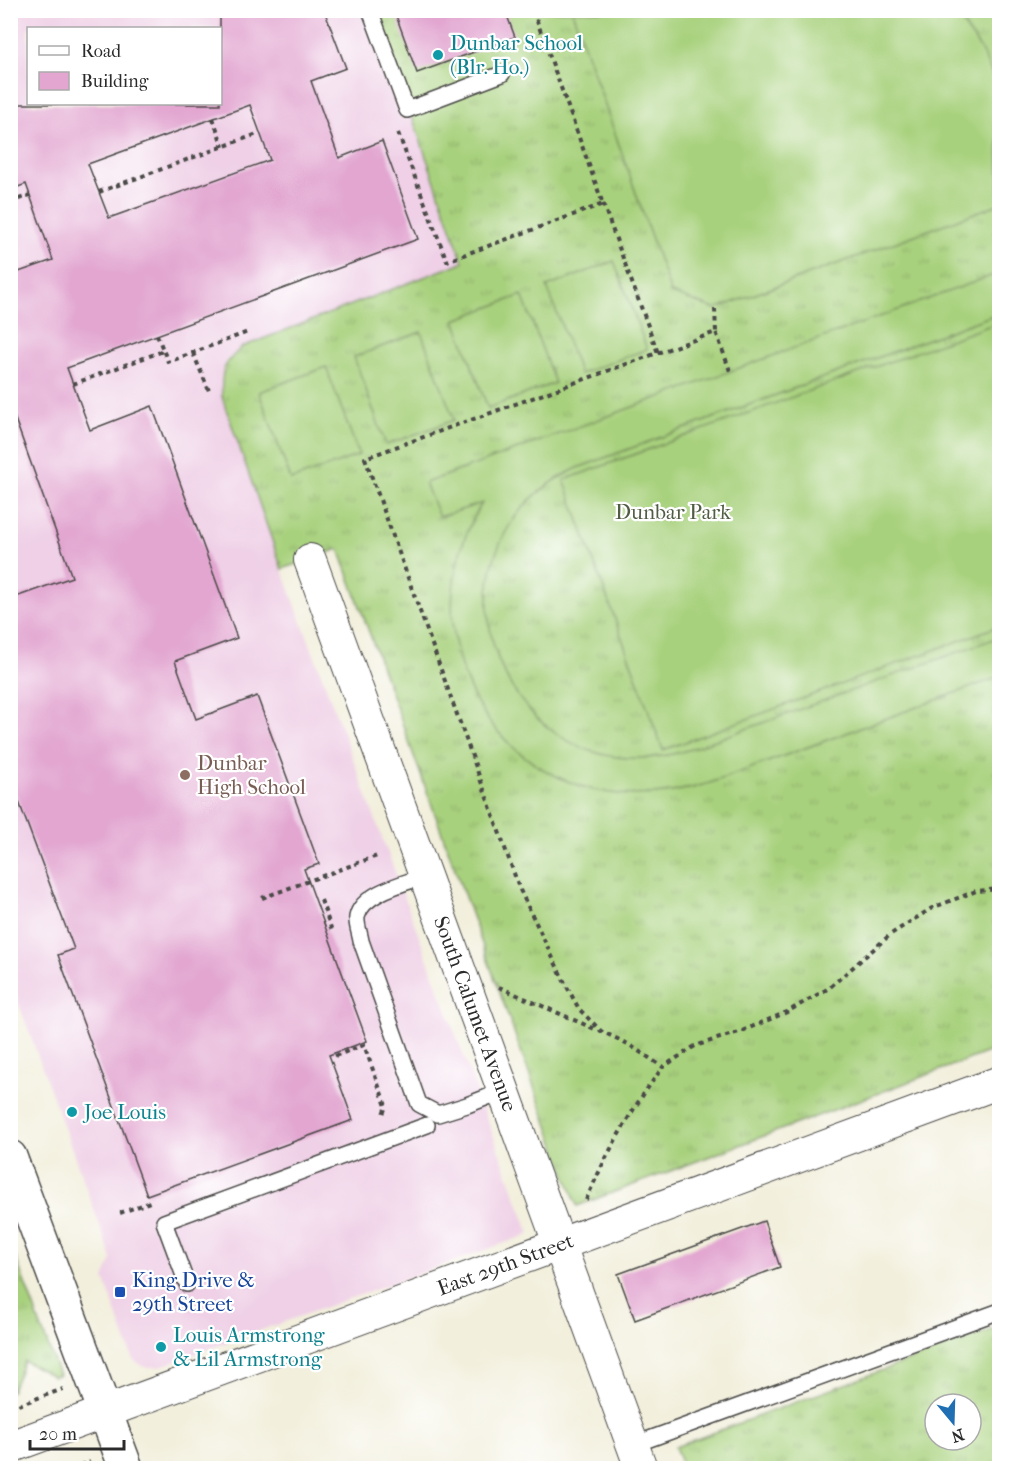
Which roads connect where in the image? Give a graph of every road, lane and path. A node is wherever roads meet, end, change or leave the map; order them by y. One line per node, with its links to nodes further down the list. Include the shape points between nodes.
1 (369, 10): 3 (lane, via 407,110)
2 (533, 10): 11 (path)
3 (502, 74)
4 (213, 118): 7 (path)
5 (260, 133): 7 (path)
6 (398, 133): 11 (path, via 447,261)
7 (223, 147): 8 (path)
8 (99, 192)
9 (30, 195): 10 (path)
10 (10, 202)
11 (603, 204): 18 (path)
12 (715, 309): 14 (path)
13 (248, 332): 17 (path)
14 (716, 332): 18 (path); 19 (path)
15 (157, 335): 16 (path)
16 (164, 351): 17 (path, via 168,362); 20 (path)
17 (194, 353): 21 (path)
18 (658, 353): 28 (path, via 365,458 520,890 579,1009)
19 (730, 371)
20 (73, 384)
21 (210, 393)
22 (310, 560): 24 (street, South Calumet Avenue)
23 (377, 856): 26 (path)
24 (425, 876): 32 (street, South Calumet Avenue); 32 (lane, via 381,892 362,906 357,919 419,1104 438,1114)
25 (999, 889): 30 (path, via 976,891 932,908 891,934 829,988 788,1012 695,1046)
26 (262, 898)
27 (498, 987): 28 (path)
28 (601, 1031): 30 (path)
29 (334, 1056): 33 (path, via 364,1044 386,1106)
30 (663, 1067): 36 (path, via 608,1150)
31 (999, 1082): 39 (street, East 29th Street)
32 (503, 1091): 39 (street, South Calumet Avenue)
33 (382, 1118)
34 (427, 1125): 40 (lane, via 164,1222)
35 (10, 1157): 44 (main road)
36 (586, 1200)
37 (153, 1201): 38 (path)
38 (120, 1213)
39 (560, 1244): 44 (street, East 29th Street); 46 (street, South Calumet Avenue)
40 (187, 1284)
41 (999, 1311): 46 (lane)
42 (64, 1389): 43 (path)
43 (10, 1408)
44 (105, 1413): 45 (street, East 29th Street); 49 (main road)
45 (10, 1447)
46 (637, 1457)
47 (93, 1461): 48 (path)
48 (72, 1468)
49 (126, 1468)

